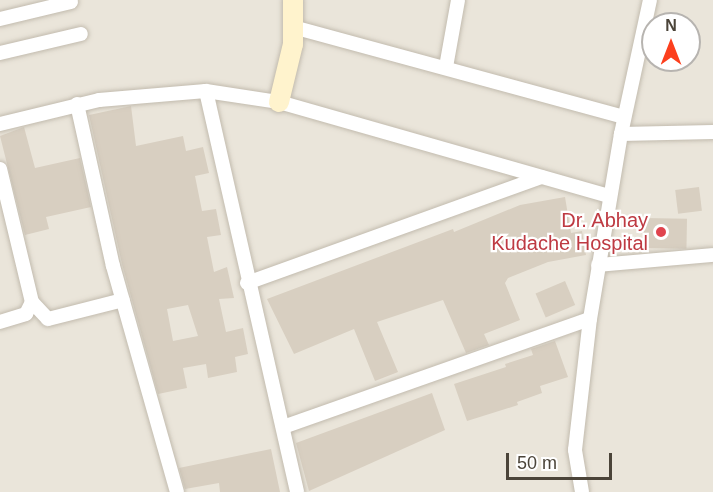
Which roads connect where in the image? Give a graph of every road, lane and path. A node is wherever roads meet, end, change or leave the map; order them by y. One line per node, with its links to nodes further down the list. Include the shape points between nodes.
1 (293, 0): 6 (main road)
2 (458, 0): 9 (street)
3 (650, 0): 13 (street)
4 (71, 2): 5 (street)
5 (0, 18)
6 (293, 27): 9 (street); 11 (main road, via 293,44)
7 (81, 34): 8 (street)
8 (0, 53)
9 (446, 67): 13 (street)
10 (206, 91): 11 (street); 12 (street, via 135,95); 22 (street)
11 (279, 102): 18 (street)
12 (77, 104): 14 (street); 23 (street)
13 (624, 117): 16 (street)
14 (0, 124)
15 (713, 132): 16 (street)
16 (621, 134): 19 (street)
17 (0, 169): 24 (street)
18 (541, 177): 19 (street); 22 (street)
19 (609, 196): 21 (street)
20 (713, 255): 21 (street)
21 (598, 265): 25 (street)
22 (247, 283): 27 (street)
23 (123, 300): 24 (street, via 48,320); 28 (street)
24 (32, 302): 26 (street, via 26,314)
25 (590, 320): 27 (street); 30 (street, via 575,450)
26 (0, 322)
27 (283, 427): 29 (street)
28 (177, 492)
29 (297, 492)
30 (582, 492)

